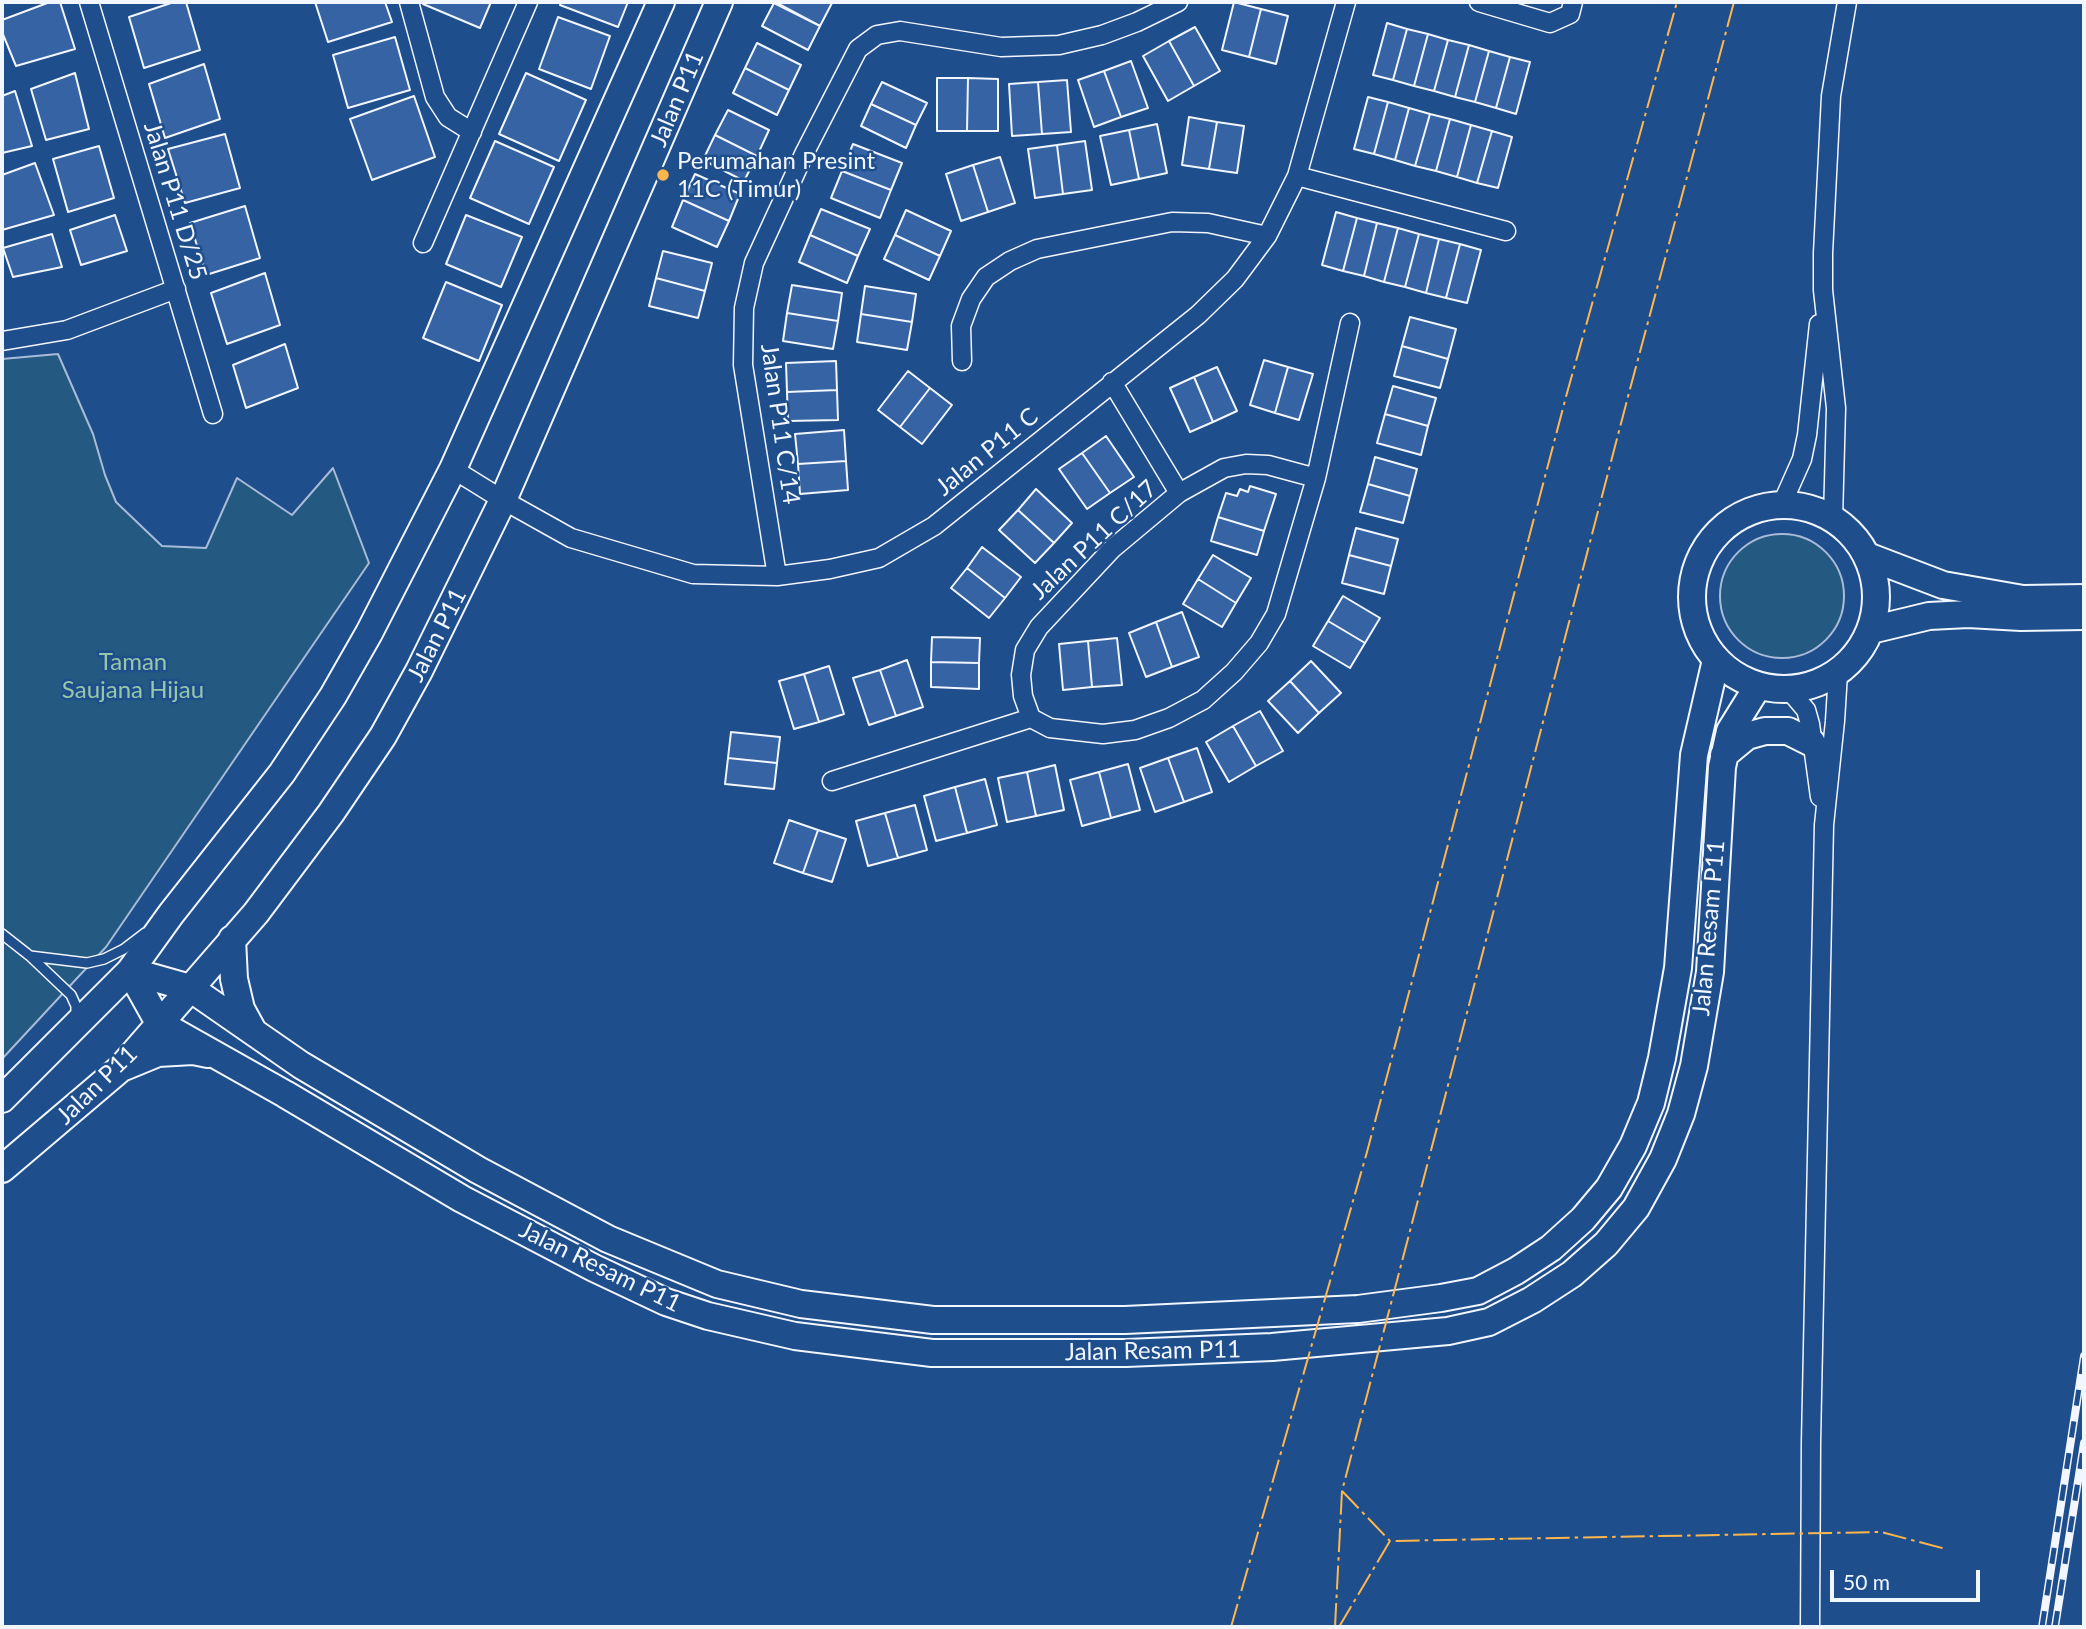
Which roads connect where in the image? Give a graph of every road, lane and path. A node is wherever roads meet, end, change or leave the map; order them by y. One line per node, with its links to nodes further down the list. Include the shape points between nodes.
1 (89, 2): 16 (street, Jalan P11 D/25)
2 (409, 2): 11 (street, via 435,97 448,117)
3 (528, 2): 11 (street)
4 (661, 2): 23 (main road)
5 (719, 2): 26 (main road, Jalan P11)
6 (1178, 2): 30 (street, Jalan P11 C/14, via 1102,36 1059,45 1001,47 900,32 877,35 858,49 754,263 744,308 743,365)
7 (1346, 2): 12 (street, Jalan P11 C)
8 (1479, 2): 9 (street, via 1550,23 1570,14)
9 (1573, 2)
10 (1847, 2): 17 (street, via 1831,96)
11 (472, 132): 15 (street)
12 (1297, 176): 13 (street); 14 (street, Jalan P11 C)
13 (1506, 231)
14 (1267, 236): 20 (street, via 1208,223 1172,222 1037,249 986,278 971,299 961,326); 21 (street, Jalan P11 C, via 1235,279 1198,315)
15 (423, 243)
16 (176, 289): 19 (street, via 66,330); 22 (street, Jalan P11 D/25)
17 (1823, 289): 27 (street, via 1807,435); 28 (street, via 1836,408)
18 (1350, 323): 24 (street)
19 (2, 341)
20 (962, 360)
21 (1112, 382): 25 (street); 30 (street, Jalan P11 C, via 934,526 879,558)
22 (213, 414)
23 (453, 469): 26 (street, Jalan P11 C); 44 (main road, via 332,696 282,773)
24 (1316, 478): 25 (street, Jalan P11 C/17, via 1246,464 1224,468); 39 (street, via 1276,614 1259,643 1203,700 1135,730 1103,734 1050,728)
25 (1179, 493): 39 (street, Jalan P11 C/17, via 1112,549 1038,627 1025,650 1021,675)
26 (503, 500): 30 (street, Jalan P11 C, via 571,538 693,574); 46 (main road, Jalan P11, via 383,736 331,813)
27 (1782, 505): 28 (main road, via 1809,508); 35 (main road, via 1756,509 1732,520 1713,538 1699,561 1693,613)
28 (1833, 519): 29 (main road, via 1853,535)
29 (1867, 556): 32 (main road, via 1942,585); 34 (main road, via 1876,593)
30 (777, 576)
31 (2084, 598): 32 (main road)
32 (2022, 608): 33 (main road); 34 (main road, via 1929,616)
33 (2084, 616)
34 (1871, 630): 36 (main road, via 1857,654)
35 (1716, 660): 37 (main road, via 1735,676); 52 (main road, Jalan Resam P11, via 1694,755 1678,968 1651,1103 1609,1188 1583,1219 1551,1248 1478,1290 1357,1309 1125,1320 933,1320 801,1304 717,1284 608,1239 478,1170)
36 (1838, 673): 38 (main road); 43 (street)
37 (1758, 686): 38 (main road); 41 (main road, Jalan Resam P11, via 1730,731)
38 (1789, 690): 40 (street, via 1806,710)
39 (1031, 718): 42 (street)
40 (1812, 744): 41 (main road, via 1788,731 1765,731 1747,736); 43 (street)
41 (1724, 755): 53 (main road, Jalan Resam P11, via 1710,972 1694,1066 1663,1159 1636,1208 1606,1244 1572,1274 1489,1322 1448,1331 1272,1348 1057,1353 932,1353 782,1334 666,1302 594,1268 462,1199)
42 (832, 781)
43 (1824, 825): 57 (street)
44 (171, 914): 47 (lane, via 104,959 87,963); 48 (main road)
45 (2, 934): 47 (lane)
46 (232, 939): 49 (main road, Jalan P11); 52 (main road, via 241,1009)
47 (30, 956): 51 (lane, via 71,995)
48 (130, 971): 49 (main road, Jalan Resam P11); 50 (main road); 51 (main road)
49 (190, 988): 50 (main road, Jalan P11); 52 (main road, Jalan Resam P11)
50 (159, 1023): 53 (main road, Jalan Resam P11); 54 (main road, Jalan P11)
51 (76, 1026): 55 (main road)
52 (254, 1032)
53 (217, 1056): 54 (main road, via 193,1051 158,1054)
54 (121, 1068): 56 (main road, Jalan P11)
55 (2, 1098)
56 (2, 1169)
57 (1810, 1627)

